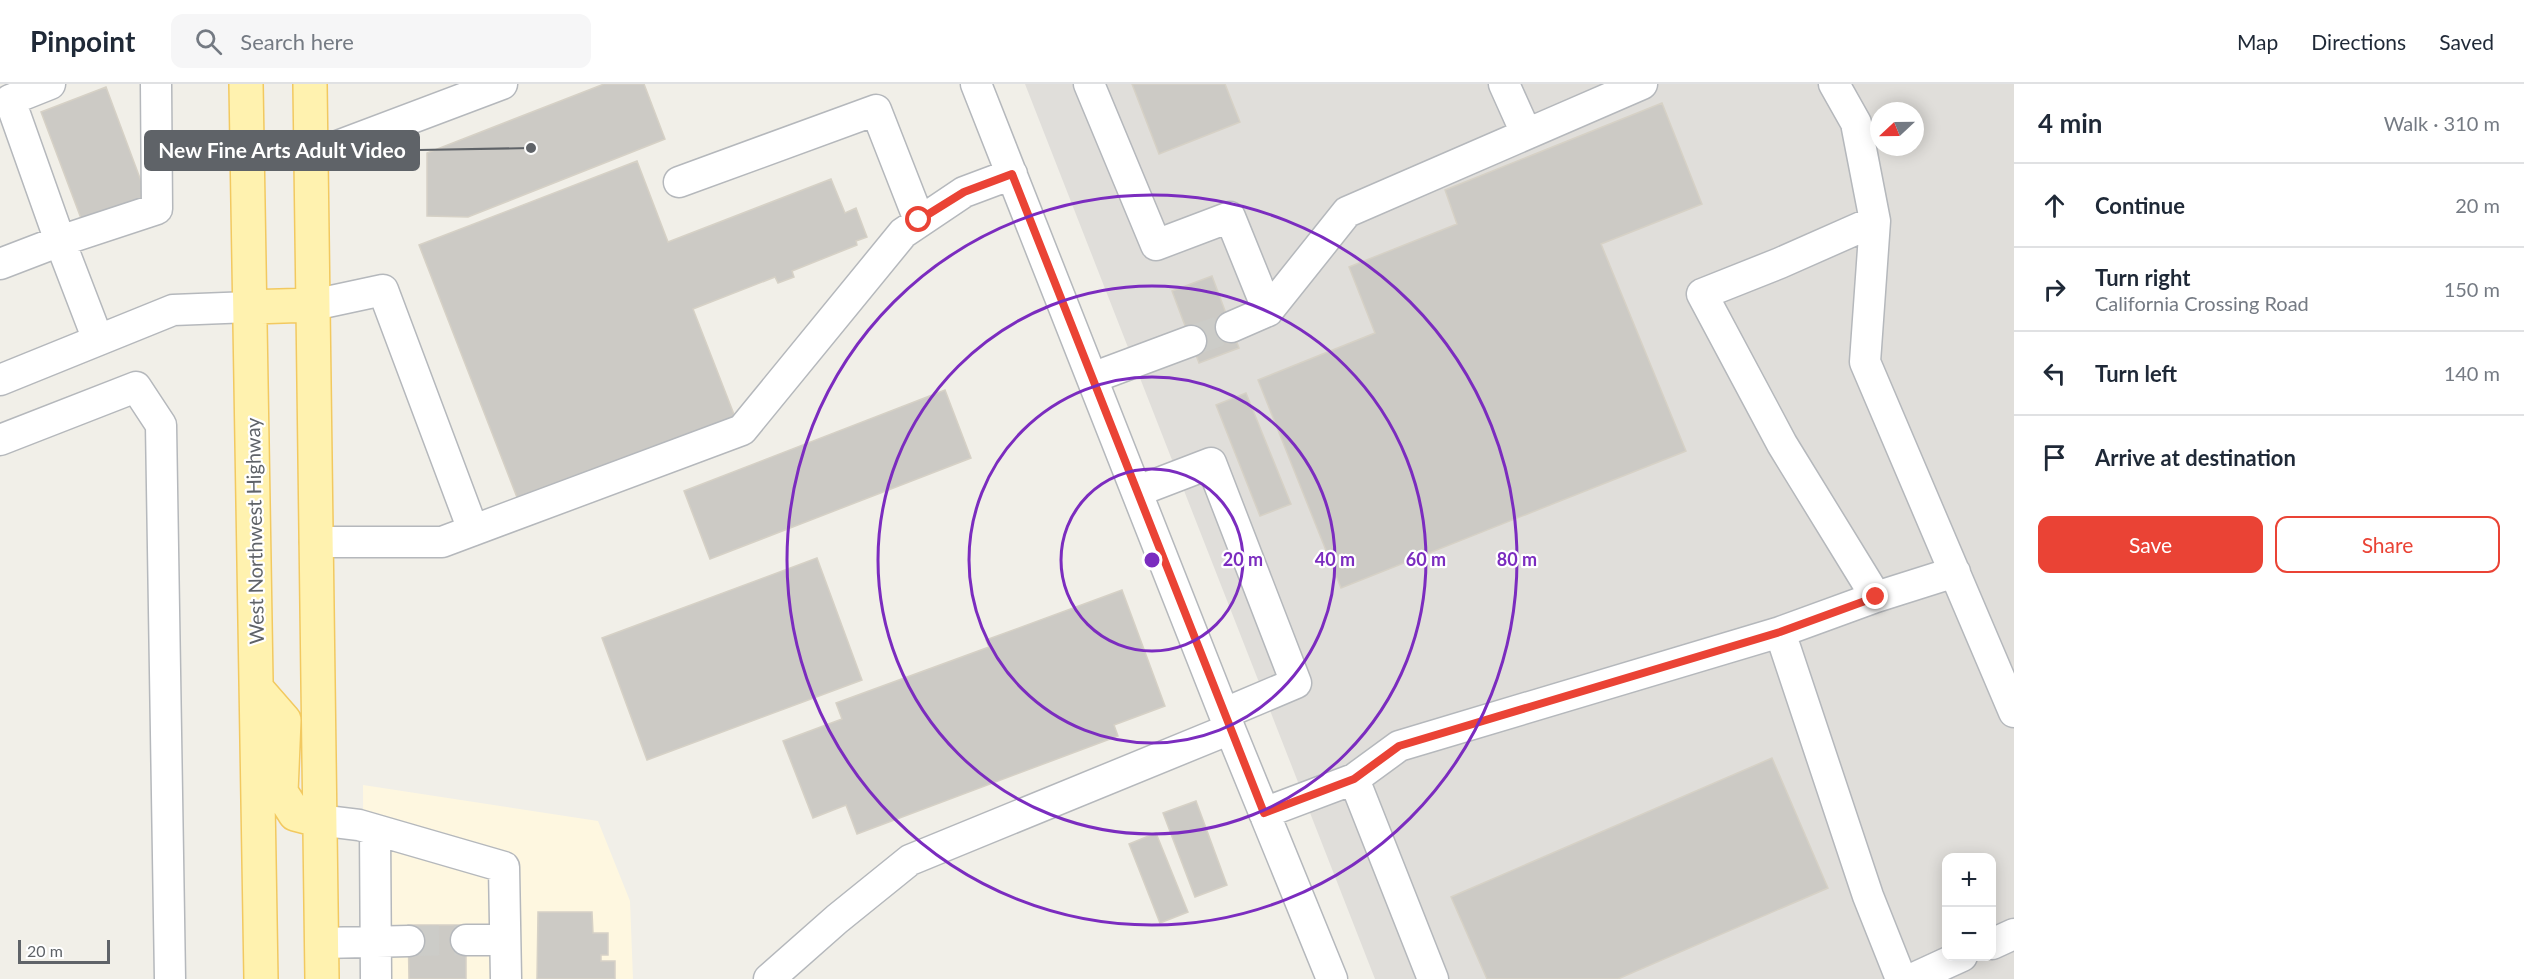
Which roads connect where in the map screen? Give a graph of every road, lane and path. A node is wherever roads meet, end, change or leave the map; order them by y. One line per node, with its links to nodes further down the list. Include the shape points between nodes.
1 (50, 84): 17 (street, via 10,100)
2 (156, 84): 17 (street, via 157,209)
3 (246, 84): 20 (main road, West Northwest Highway)
4 (310, 84): 12 (main road)
5 (502, 84): 12 (street)
6 (976, 84): 13 (street)
7 (1089, 84): 21 (street, via 1156,245 1230,217)
8 (1504, 84): 11 (street)
9 (1642, 84): 11 (street)
10 (1834, 84): 16 (street, via 1856,123)
11 (1526, 134): 21 (street, via 1347,212)
12 (311, 156): 19 (main road)
13 (1012, 174): 15 (street, via 964,192); 25 (street)
14 (679, 182): 15 (street, via 876,110)
15 (919, 220): 29 (street, via 903,233 742,430)
16 (1875, 221): 31 (street, via 1865,362); 32 (street, via 1702,294 1782,444)
17 (60, 241): 18 (street); 23 (street)
18 (0, 264)
19 (313, 305): 20 (main road); 29 (street, via 383,290); 30 (main road)
20 (250, 307): 23 (street, via 173,310); 34 (main road, West Northwest Highway)
21 (1268, 311): 22 (street)
22 (1231, 327)
23 (98, 340): 26 (street)
24 (1191, 341): 25 (street)
25 (1092, 378): 28 (street)
26 (0, 380)
27 (0, 440): 49 (street, via 136,387 161,425)
28 (1138, 492): 36 (street); 36 (street, via 1211,463 1296,683)
29 (473, 530): 30 (street, via 442,542)
30 (315, 542): 39 (main road)
31 (1954, 572): 32 (street); 35 (street)
32 (1876, 597): 33 (street)
33 (1780, 632): 37 (street, via 1399,746); 57 (street, via 1868,896)
34 (257, 689): 39 (main road, via 284,720 281,792 295,814); 50 (main road, West Northwest Highway)
35 (2014, 712)
36 (1227, 721): 38 (street); 54 (street, via 910,860)
37 (1354, 779): 38 (street); 56 (street)
38 (1264, 813): 55 (street)
39 (318, 820): 40 (street); 47 (main road)
40 (375, 830): 43 (street, via 504,867); 45 (street)
41 (2014, 934): 46 (street)
42 (466, 940): 43 (street)
43 (506, 940): 53 (street)
44 (409, 941): 45 (street)
45 (376, 942): 47 (street); 52 (street)
46 (1996, 942)
47 (322, 943): 51 (main road)
48 (1953, 961): 58 (street)
49 (170, 979)
50 (261, 979)
51 (322, 979)
52 (376, 979)
53 (506, 979)
54 (769, 979)
55 (1332, 979)
56 (1433, 979)
57 (1901, 979)
58 (1911, 979)

